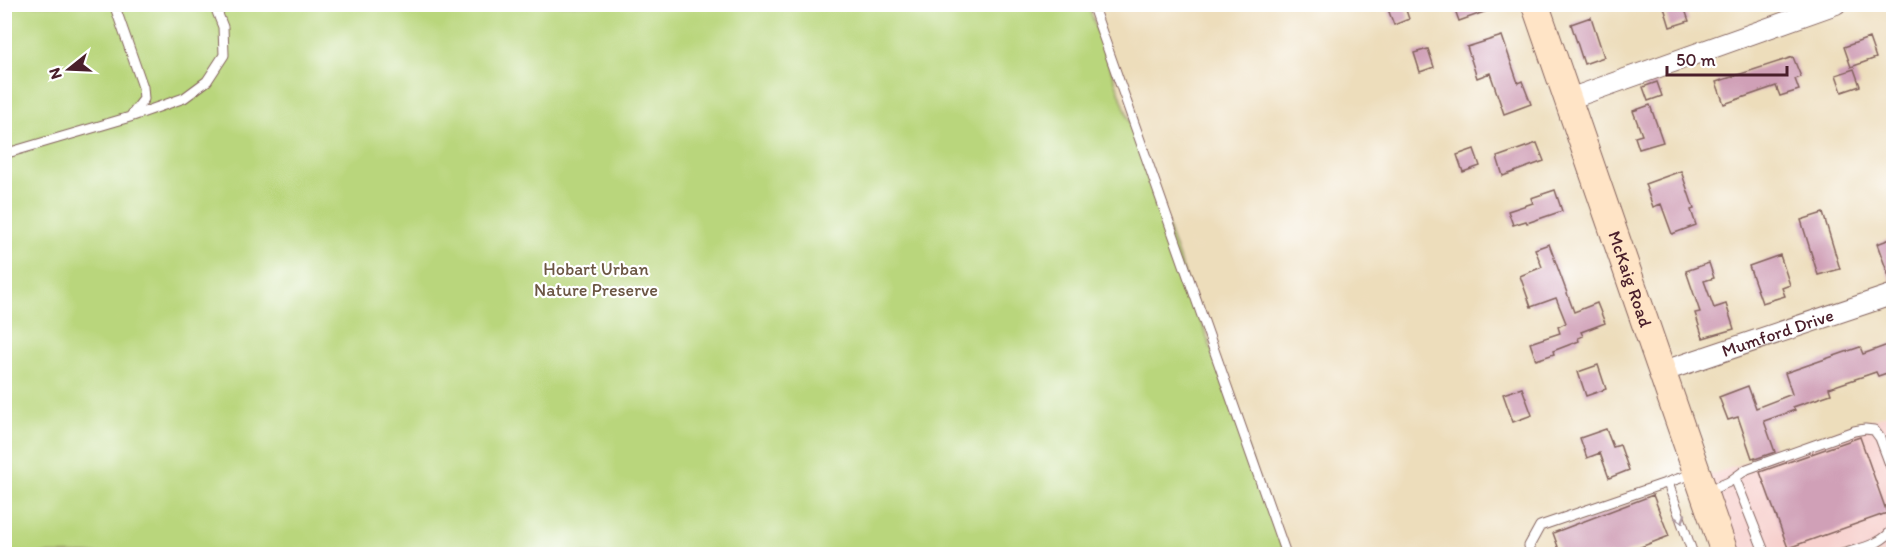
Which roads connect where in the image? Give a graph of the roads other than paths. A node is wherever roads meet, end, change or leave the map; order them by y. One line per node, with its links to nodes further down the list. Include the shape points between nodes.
1 (114, 4): 7 (lane, via 143,87 144,99)
2 (214, 4): 7 (lane, via 223,27 224,55 207,81 184,98)
3 (1092, 4): 16 (lane)
4 (1535, 4): 6 (street, McKaig Road)
5 (1836, 4): 6 (street)
6 (1569, 99): 10 (street, McKaig Road)
7 (130, 117): 8 (lane)
8 (4, 154)
9 (1893, 294): 10 (street, Mumford Drive)
10 (1661, 372): 14 (street, McKaig Road)
11 (1893, 475): 12 (lane, via 1880,438 1874,430 1865,429 1747,469)
12 (1735, 478): 14 (lane, via 1729,482); 20 (lane)
13 (1668, 483): 14 (lane); 17 (lane, via 1540,526 1529,546); 18 (lane, one-way to 18)
14 (1699, 483): 19 (street, McKaig Road)
15 (1893, 527): 21 (lane, via 1880,542)
16 (1286, 555)
17 (1532, 555)
18 (1694, 555)
19 (1725, 555)
20 (1765, 555)
21 (1842, 555)

